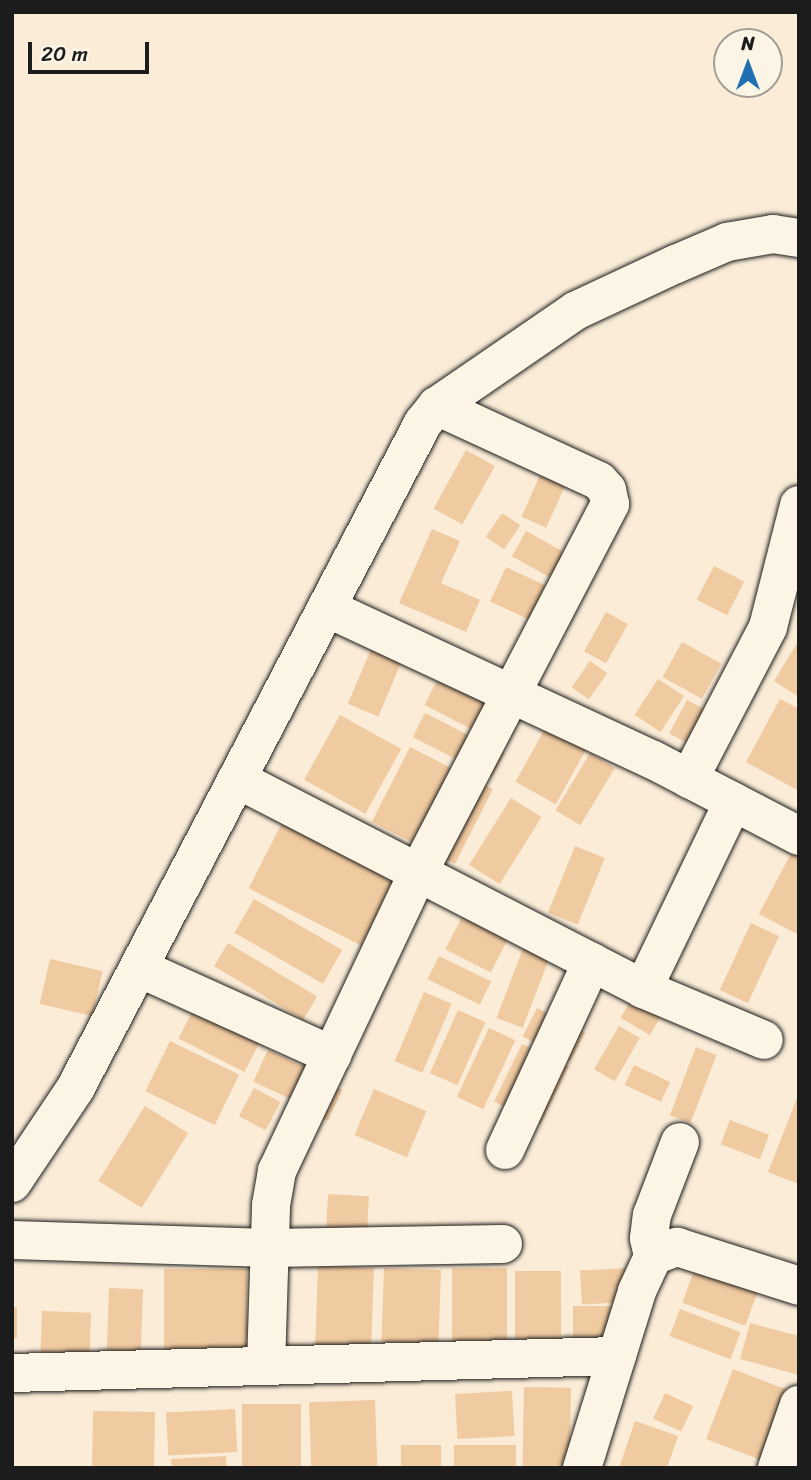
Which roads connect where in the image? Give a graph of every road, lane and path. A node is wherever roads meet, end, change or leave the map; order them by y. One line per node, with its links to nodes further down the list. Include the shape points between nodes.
1 (799, 238): 2 (street, via 773,234 727,242 575,311)
2 (438, 406): 4 (street, via 423,423); 5 (street, via 599,481 607,490 610,504)
3 (799, 505): 7 (street, via 768,627)
4 (327, 608): 5 (street); 6 (street)
5 (513, 695): 7 (street); 10 (street)
6 (237, 779): 10 (street); 12 (street)
7 (689, 779): 8 (street)
8 (733, 803): 9 (street); 13 (street)
9 (799, 836)
10 (418, 873): 11 (street); 15 (street)
11 (592, 962): 13 (street); 17 (street)
12 (139, 968): 15 (street); 18 (street, via 75,1089)
13 (643, 989): 14 (street)
14 (764, 1041)
15 (332, 1055): 21 (street, via 278,1171)
16 (680, 1142): 22 (street, via 652,1215 649,1238)
17 (505, 1150)
18 (12, 1183)
19 (12, 1240): 21 (street)
20 (503, 1244): 21 (street)
21 (269, 1248): 25 (street)
22 (653, 1256): 23 (street, via 677,1247); 24 (street)
23 (799, 1286)
24 (617, 1356): 25 (street); 28 (street)
25 (266, 1366): 26 (street)
26 (12, 1373)
27 (799, 1405): 29 (street)
28 (582, 1468)
29 (777, 1468)

